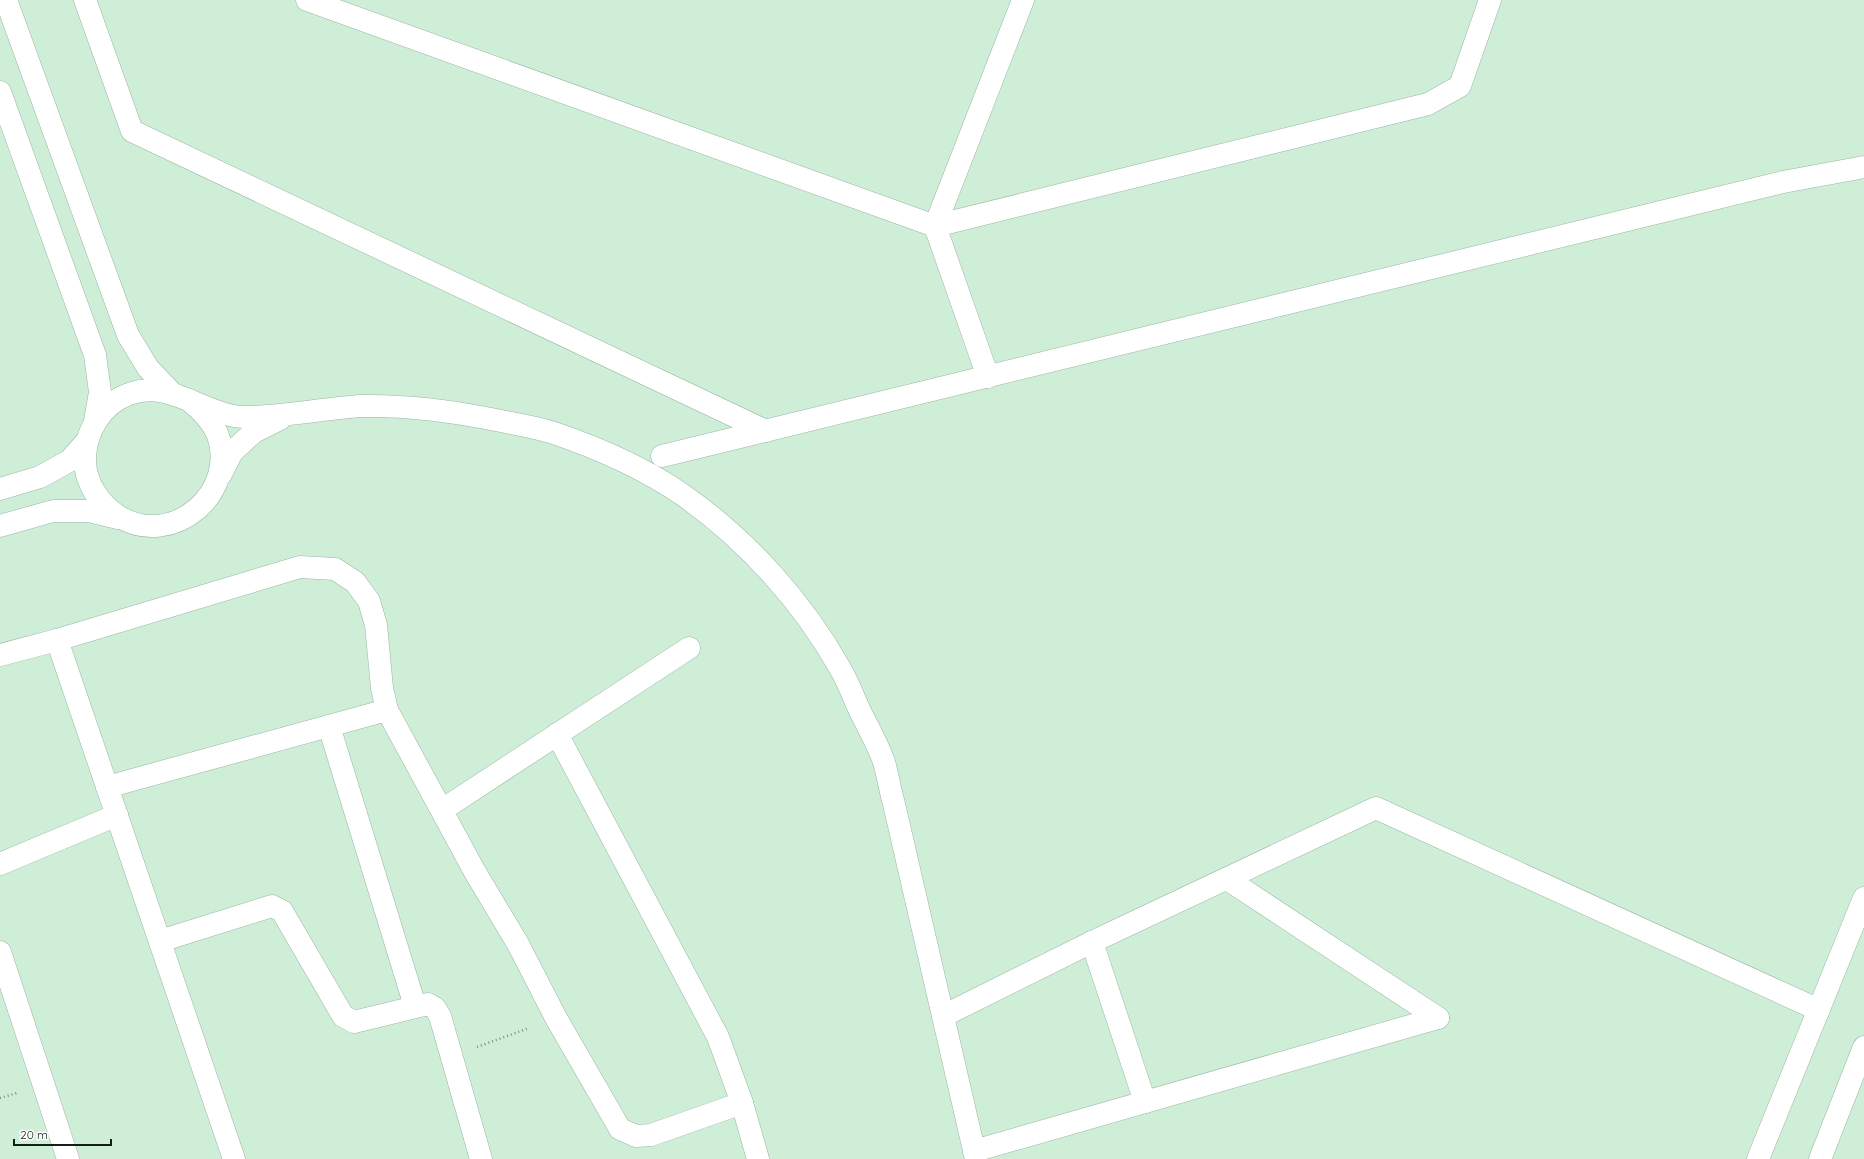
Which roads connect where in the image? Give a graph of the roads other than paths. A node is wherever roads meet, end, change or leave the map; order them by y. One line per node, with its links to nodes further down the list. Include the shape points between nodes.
1 (6, 0): 10 (street, via 128,335 148,368)
2 (85, 0): 14 (street, via 132,131)
3 (307, 0): 8 (street)
4 (1023, 0): 8 (street)
5 (1490, 0): 8 (street, via 1460,86 1428,104)
6 (0, 92): 13 (street, via 95,354 100,392)
7 (1864, 166): 9 (street, via 1783,182)
8 (936, 226): 9 (street)
9 (988, 376): 14 (street)
10 (171, 392): 11 (street); 13 (street, via 149,390 128,394 110,405)
11 (190, 401): 12 (street, via 222,414 240,417); 17 (street, via 206,415 217,434 221,457)
12 (288, 415): 17 (street, via 254,432 232,452); 38 (street, via 361,406 424,408 551,432 624,461 682,495 743,543 798,605 836,663 884,760)
13 (95, 421): 15 (street)
14 (766, 431): 16 (street)
15 (87, 441): 18 (street, via 69,461 40,477); 19 (street, via 85,463 90,483 102,504)
16 (662, 456)
17 (218, 481): 19 (street, via 206,501 188,517 167,525 143,525)
18 (0, 489)
19 (121, 518): 20 (street, via 89,511 53,510)
20 (0, 526)
21 (58, 640): 23 (street); 24 (street, via 300,567 335,569 355,582 369,601 376,625 382,688); 27 (street)
22 (689, 648): 26 (street)
23 (0, 654)
24 (387, 710): 25 (street); 28 (street)
25 (329, 726): 27 (street); 36 (street)
26 (557, 734): 28 (street); 41 (street, via 705,1010 718,1037)
27 (107, 786): 29 (street)
28 (442, 810): 41 (street, via 620,1129 636,1136 651,1135)
29 (117, 815): 30 (street); 33 (street)
30 (0, 864)
31 (1227, 879): 34 (street); 37 (street, via 1376,808); 40 (street, via 1438,1018)
32 (1864, 898): 37 (street)
33 (160, 942): 36 (street, via 272,906 282,911 343,1016 354,1022); 44 (street)
34 (1092, 942): 38 (street); 40 (street)
35 (0, 952): 43 (street)
36 (415, 1006): 45 (street, via 428,1004 435,1008 440,1016)
37 (1819, 1010): 47 (street)
38 (943, 1016): 42 (street)
39 (1864, 1047): 48 (street)
40 (1145, 1102): 42 (street)
41 (742, 1103): 46 (street)
42 (975, 1155)
43 (68, 1159)
44 (234, 1159)
45 (481, 1159)
46 (758, 1159)
47 (1758, 1159)
48 (1820, 1159)

